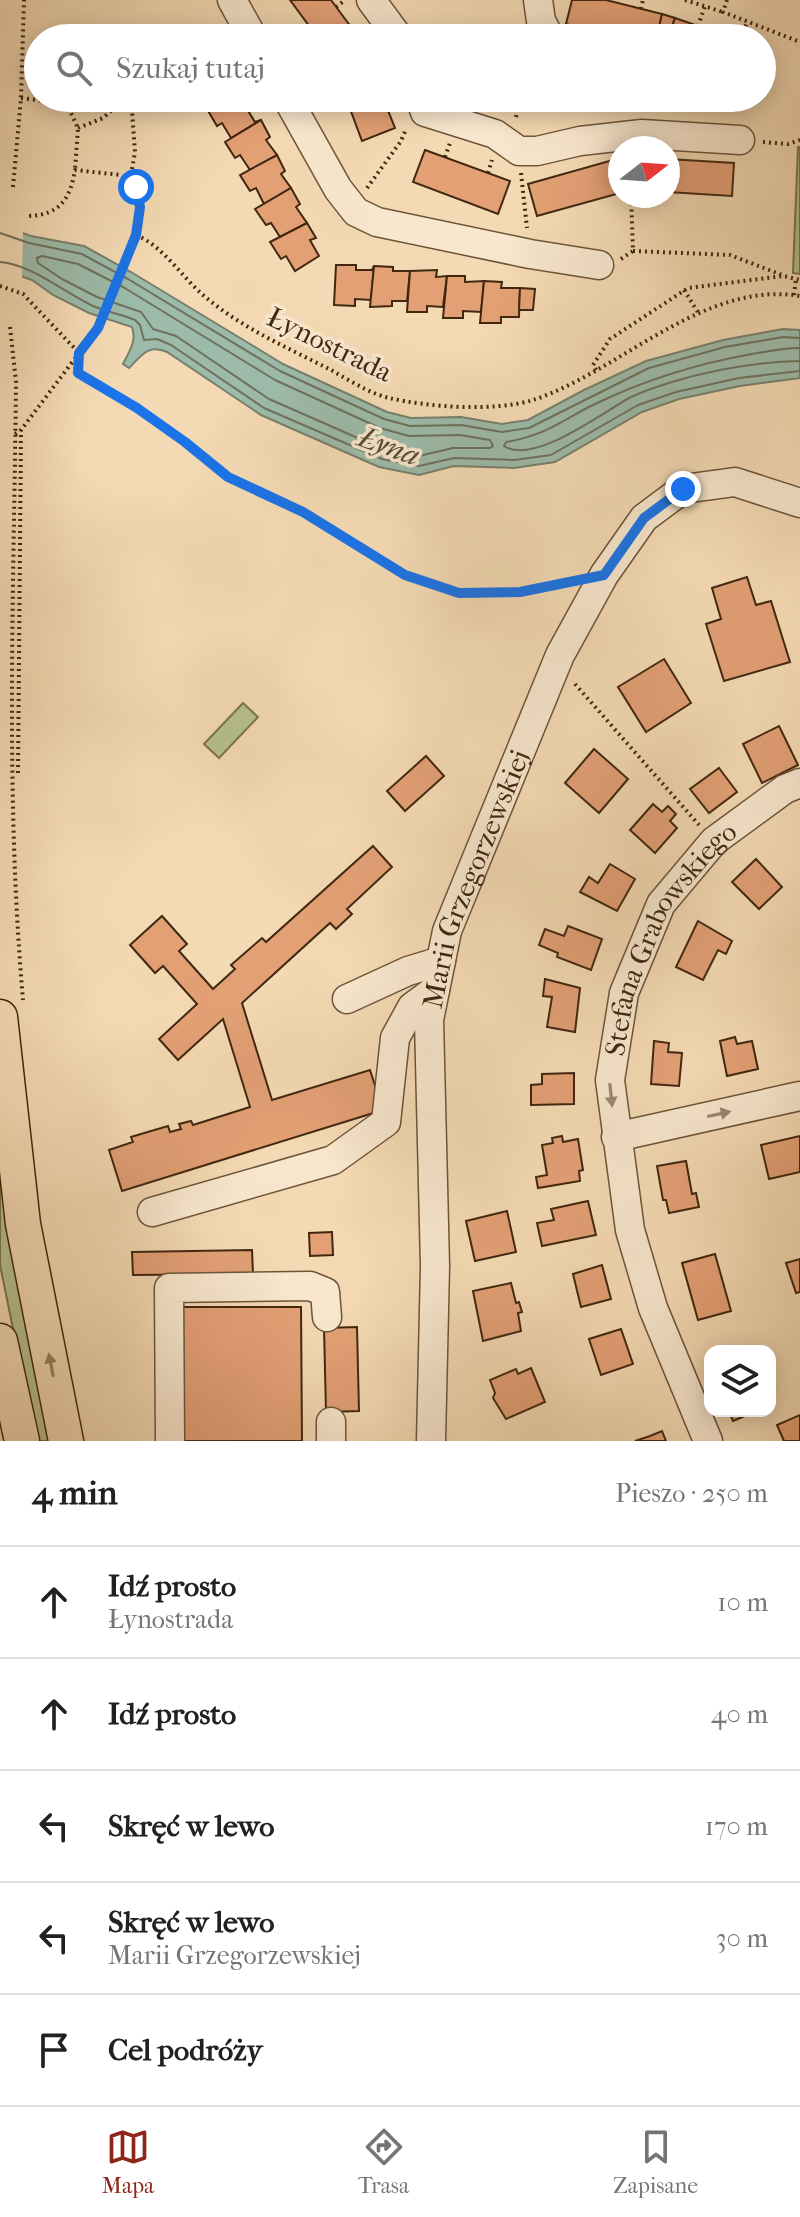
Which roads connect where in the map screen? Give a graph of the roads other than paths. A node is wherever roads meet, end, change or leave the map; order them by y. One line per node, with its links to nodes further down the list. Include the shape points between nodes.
1 (232, 0): 4 (street)
2 (371, 0): 5 (street)
3 (538, 0): 6 (street)
4 (245, 24)
5 (389, 24)
6 (543, 24)
7 (295, 112): 10 (street, via 356,212 393,225)
8 (425, 112): 9 (street, via 495,134 519,151 642,134)
9 (740, 140)
10 (599, 265)
11 (800, 503): 13 (street, Marii Grzegorzewskiej, via 735,482 683,489 644,518 604,575 556,663 447,931)
12 (800, 783): 18 (street, Stefana Grabowskiego, one-way to 18, via 714,841 661,904 624,993 610,1080)
13 (441, 961): 14 (street, Marii Grzegorzewskiej); 15 (street)
14 (435, 990): 19 (street, via 412,1007 395,1038 386,1122 333,1170); 25 (street, Marii Grzegorzewskiej, via 429,1020 435,1266)
15 (347, 999)
16 (12, 1009): 23 (main road, one-way to 16, via 23,1224)
17 (800, 1096): 18 (street, one-way to 17)
18 (616, 1137): 26 (street, Stefana Grabowskiego, via 630,1230 653,1308)
19 (152, 1212)
20 (327, 1317): 24 (street, via 325,1292 310,1286 169,1288)
21 (0, 1341): 22 (main road)
22 (22, 1441)
23 (66, 1441)
24 (170, 1441)
25 (431, 1441)
26 (708, 1441)

